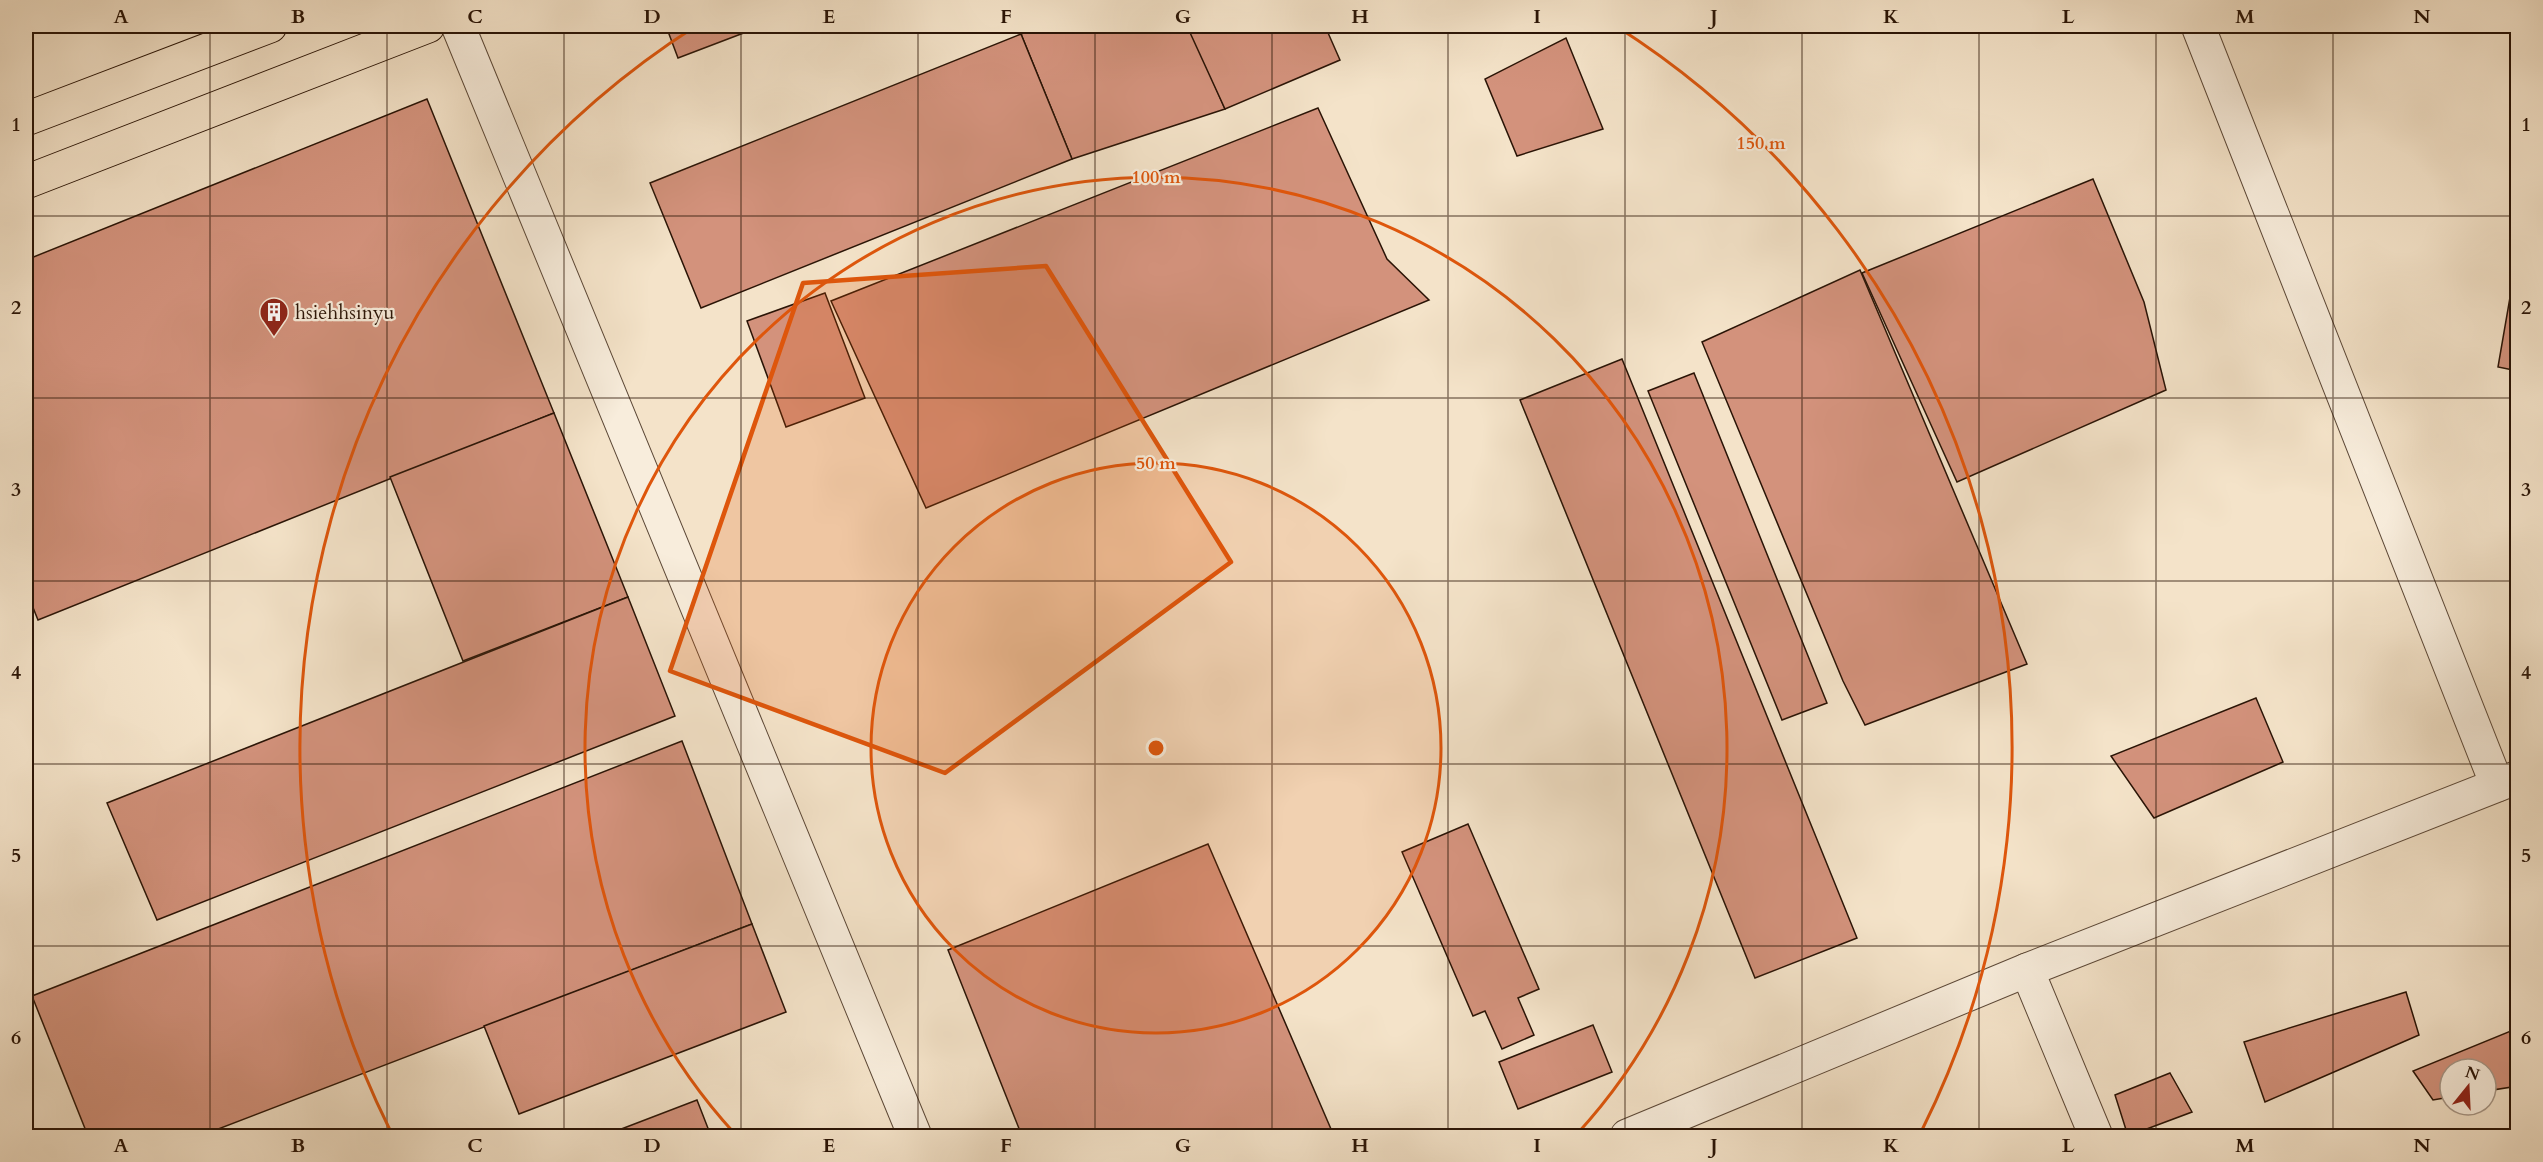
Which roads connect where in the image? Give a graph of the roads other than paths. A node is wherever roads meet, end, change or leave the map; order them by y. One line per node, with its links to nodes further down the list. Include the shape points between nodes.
1 (270, 26): 5 (main road)
2 (428, 26): 6 (main road)
3 (458, 26): 9 (street)
4 (2198, 26): 7 (street)
5 (26, 119)
6 (26, 182)
7 (2507, 781): 8 (street)
8 (2026, 970): 10 (street); 11 (street)
9 (915, 1137)
10 (1627, 1137)
11 (2096, 1137)

